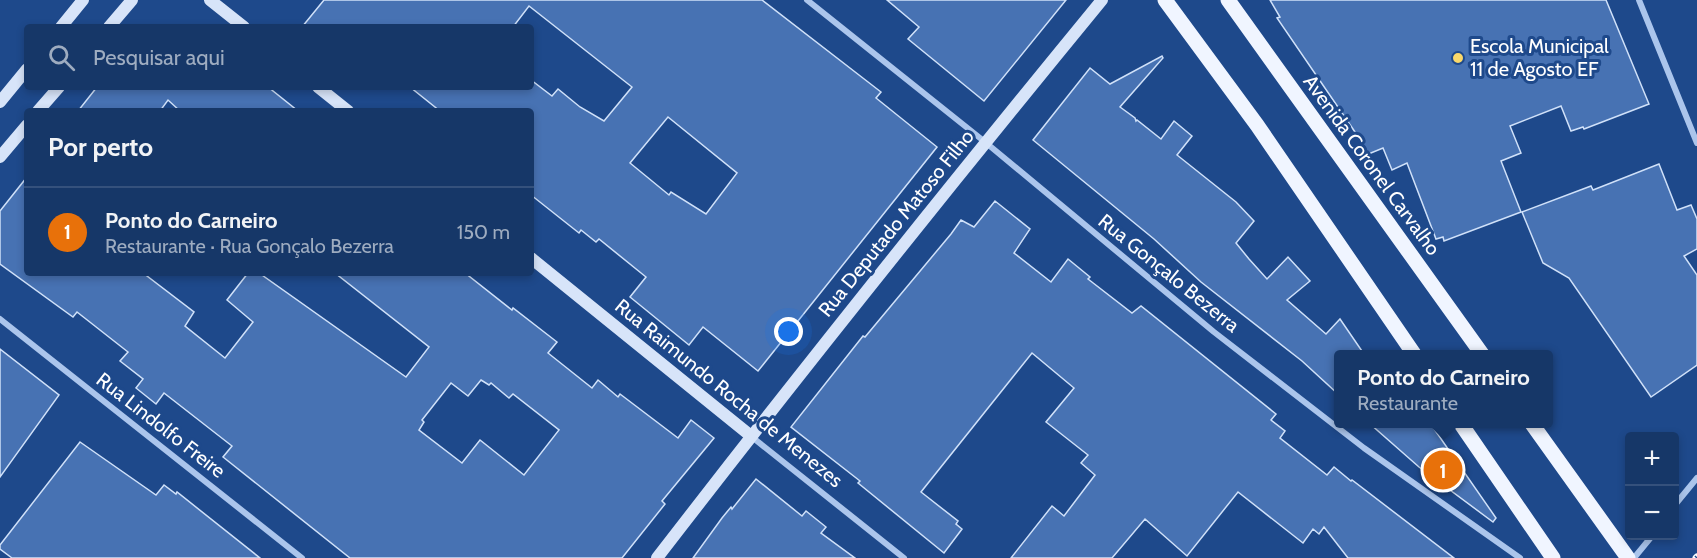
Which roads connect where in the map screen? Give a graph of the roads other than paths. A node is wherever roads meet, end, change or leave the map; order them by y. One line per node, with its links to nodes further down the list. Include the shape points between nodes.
1 (83, 0): 9 (street)
2 (132, 0): 10 (street)
3 (210, 0): 11 (street)
4 (807, 0): 19 (street, Rua Gonçalo Bezerra)
5 (1102, 0): 19 (street, Rua Deputado Matoso Filho)
6 (1165, 0): 24 (main road, via 1257,125)
7 (1228, 0): 25 (main road, Avenida Coronel Carvalho)
8 (1639, 0): 20 (street)
9 (63, 24)
10 (112, 24)
11 (240, 24)
12 (24, 73): 15 (street)
13 (56, 90): 16 (street)
14 (322, 90): 17 (street)
15 (0, 102)
16 (41, 108)
17 (344, 108)
18 (24, 129): 21 (street)
19 (985, 142): 26 (street, Rua Gonçalo Bezerra, via 1214,332); 30 (street, Rua Deputado Matoso Filho)
20 (1697, 143)
21 (0, 157)
22 (534, 260): 30 (street, Rua Raimundo Rocha de Menezes)
23 (0, 319): 34 (street, Rua Lindolfo Freire)
24 (1411, 350)
25 (1479, 350)
26 (1334, 425)
27 (1338, 428): 37 (street, Rua Gonçalo Bezerra)
28 (1464, 428): 38 (main road)
29 (1536, 428): 39 (main road)
30 (751, 436): 35 (street, Rua Deputado Matoso Filho); 36 (street, Rua Raimundo Rocha de Menezes)
31 (1697, 478): 32 (street)
32 (1679, 500)
33 (1649, 540): 40 (street)
34 (302, 558)
35 (657, 558)
36 (904, 558)
37 (1520, 558)
38 (1553, 558)
39 (1628, 558)
40 (1634, 558)

